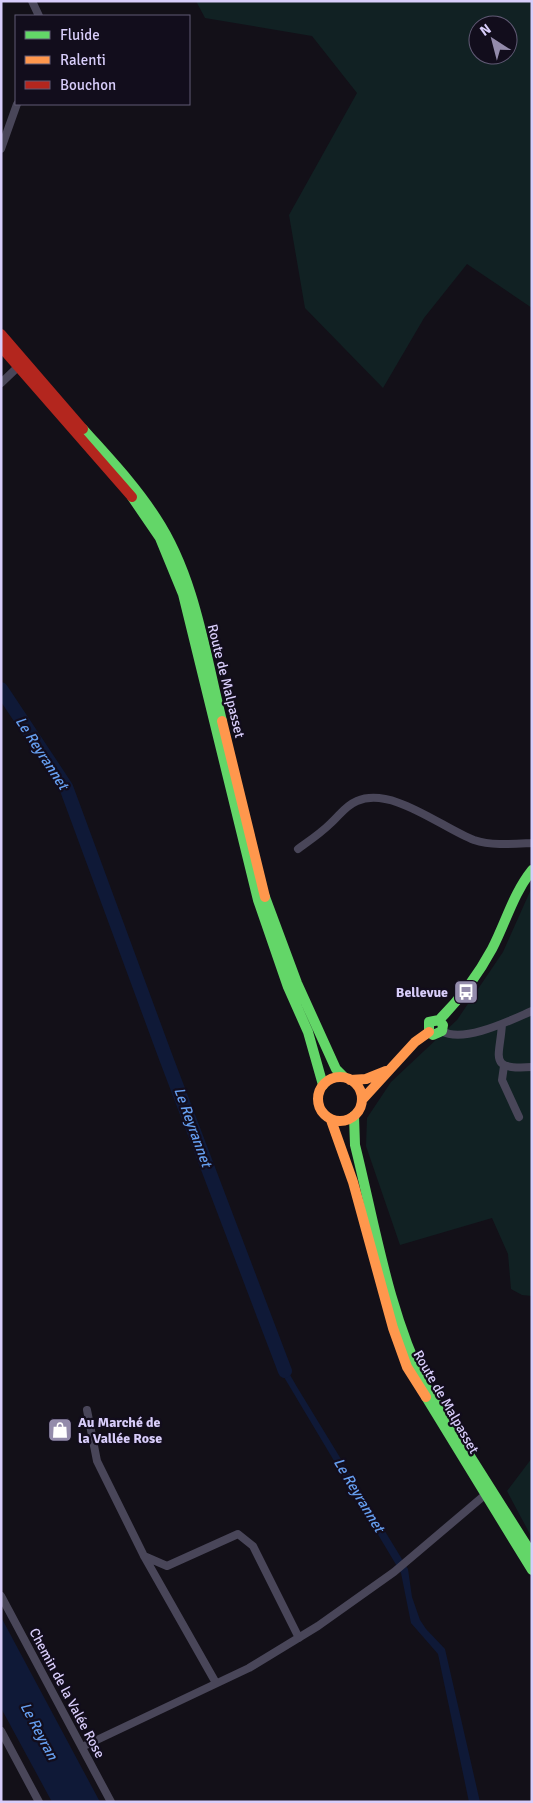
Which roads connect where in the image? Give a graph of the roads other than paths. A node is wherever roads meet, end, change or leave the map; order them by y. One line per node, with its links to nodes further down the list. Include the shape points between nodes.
1 (32, 1): 2 (street)
2 (39, 15)
3 (17, 105): 4 (street)
4 (1, 149)
5 (1, 334): 7 (main road, Route de Malpasset)
6 (1, 348): 7 (main road, Route de Malpasset)
7 (20, 364): 8 (street); 20 (main road, Route de Malpasset, via 135,488 157,519 176,556 190,592 265,896 297,983 336,1069); 21 (main road, Route de Malpasset, via 129,493 151,523 170,560 183,594 258,900 288,987 308,1032)
8 (1, 383)
9 (532, 843): 10 (street, via 506,845 475,840 420,812 375,797 359,800 345,808)
10 (298, 850)
11 (532, 870): 13 (main road, via 515,896 473,981)
12 (532, 1011): 14 (street)
13 (439, 1020): 15 (main road, via 443,1025); 16 (main road, via 429,1022)
14 (502, 1024): 15 (street, via 460,1036); 17 (street, via 498,1056)
15 (442, 1031): 16 (main road, via 433,1035)
16 (429, 1032): 19 (main road, via 415,1042)
17 (504, 1066): 18 (street); 24 (street, via 502,1080)
18 (532, 1067)
19 (392, 1068): 20 (main road, via 366,1079); 22 (main road)
20 (347, 1078): 21 (main road, via 336,1077); 22 (main road, via 361,1092)
21 (323, 1085): 25 (main road, via 319,1106 322,1113)
22 (362, 1100): 23 (main road)
23 (354, 1116): 25 (main road, via 346,1120); 28 (main road, Route de Malpasset, via 355,1145 399,1324 414,1362 425,1385)
24 (518, 1117)
25 (332, 1120): 27 (main road, Route de Malpasset, via 407,1367)
26 (86, 1410): 29 (street, via 97,1461)
27 (486, 1494): 30 (main road, Route de Malpasset); 32 (street, via 394,1572)
28 (532, 1554)
29 (144, 1556): 32 (street, via 167,1566 238,1534 253,1546); 33 (street)
30 (532, 1570)
31 (1, 1596): 35 (street, Chemin de la Valée Rose)
32 (299, 1638): 33 (street, via 249,1668)
33 (216, 1683): 35 (street)
34 (1, 1731): 36 (street)
35 (82, 1748): 37 (street, Chemin de la Valée Rose)
36 (38, 1802)
37 (111, 1802)

